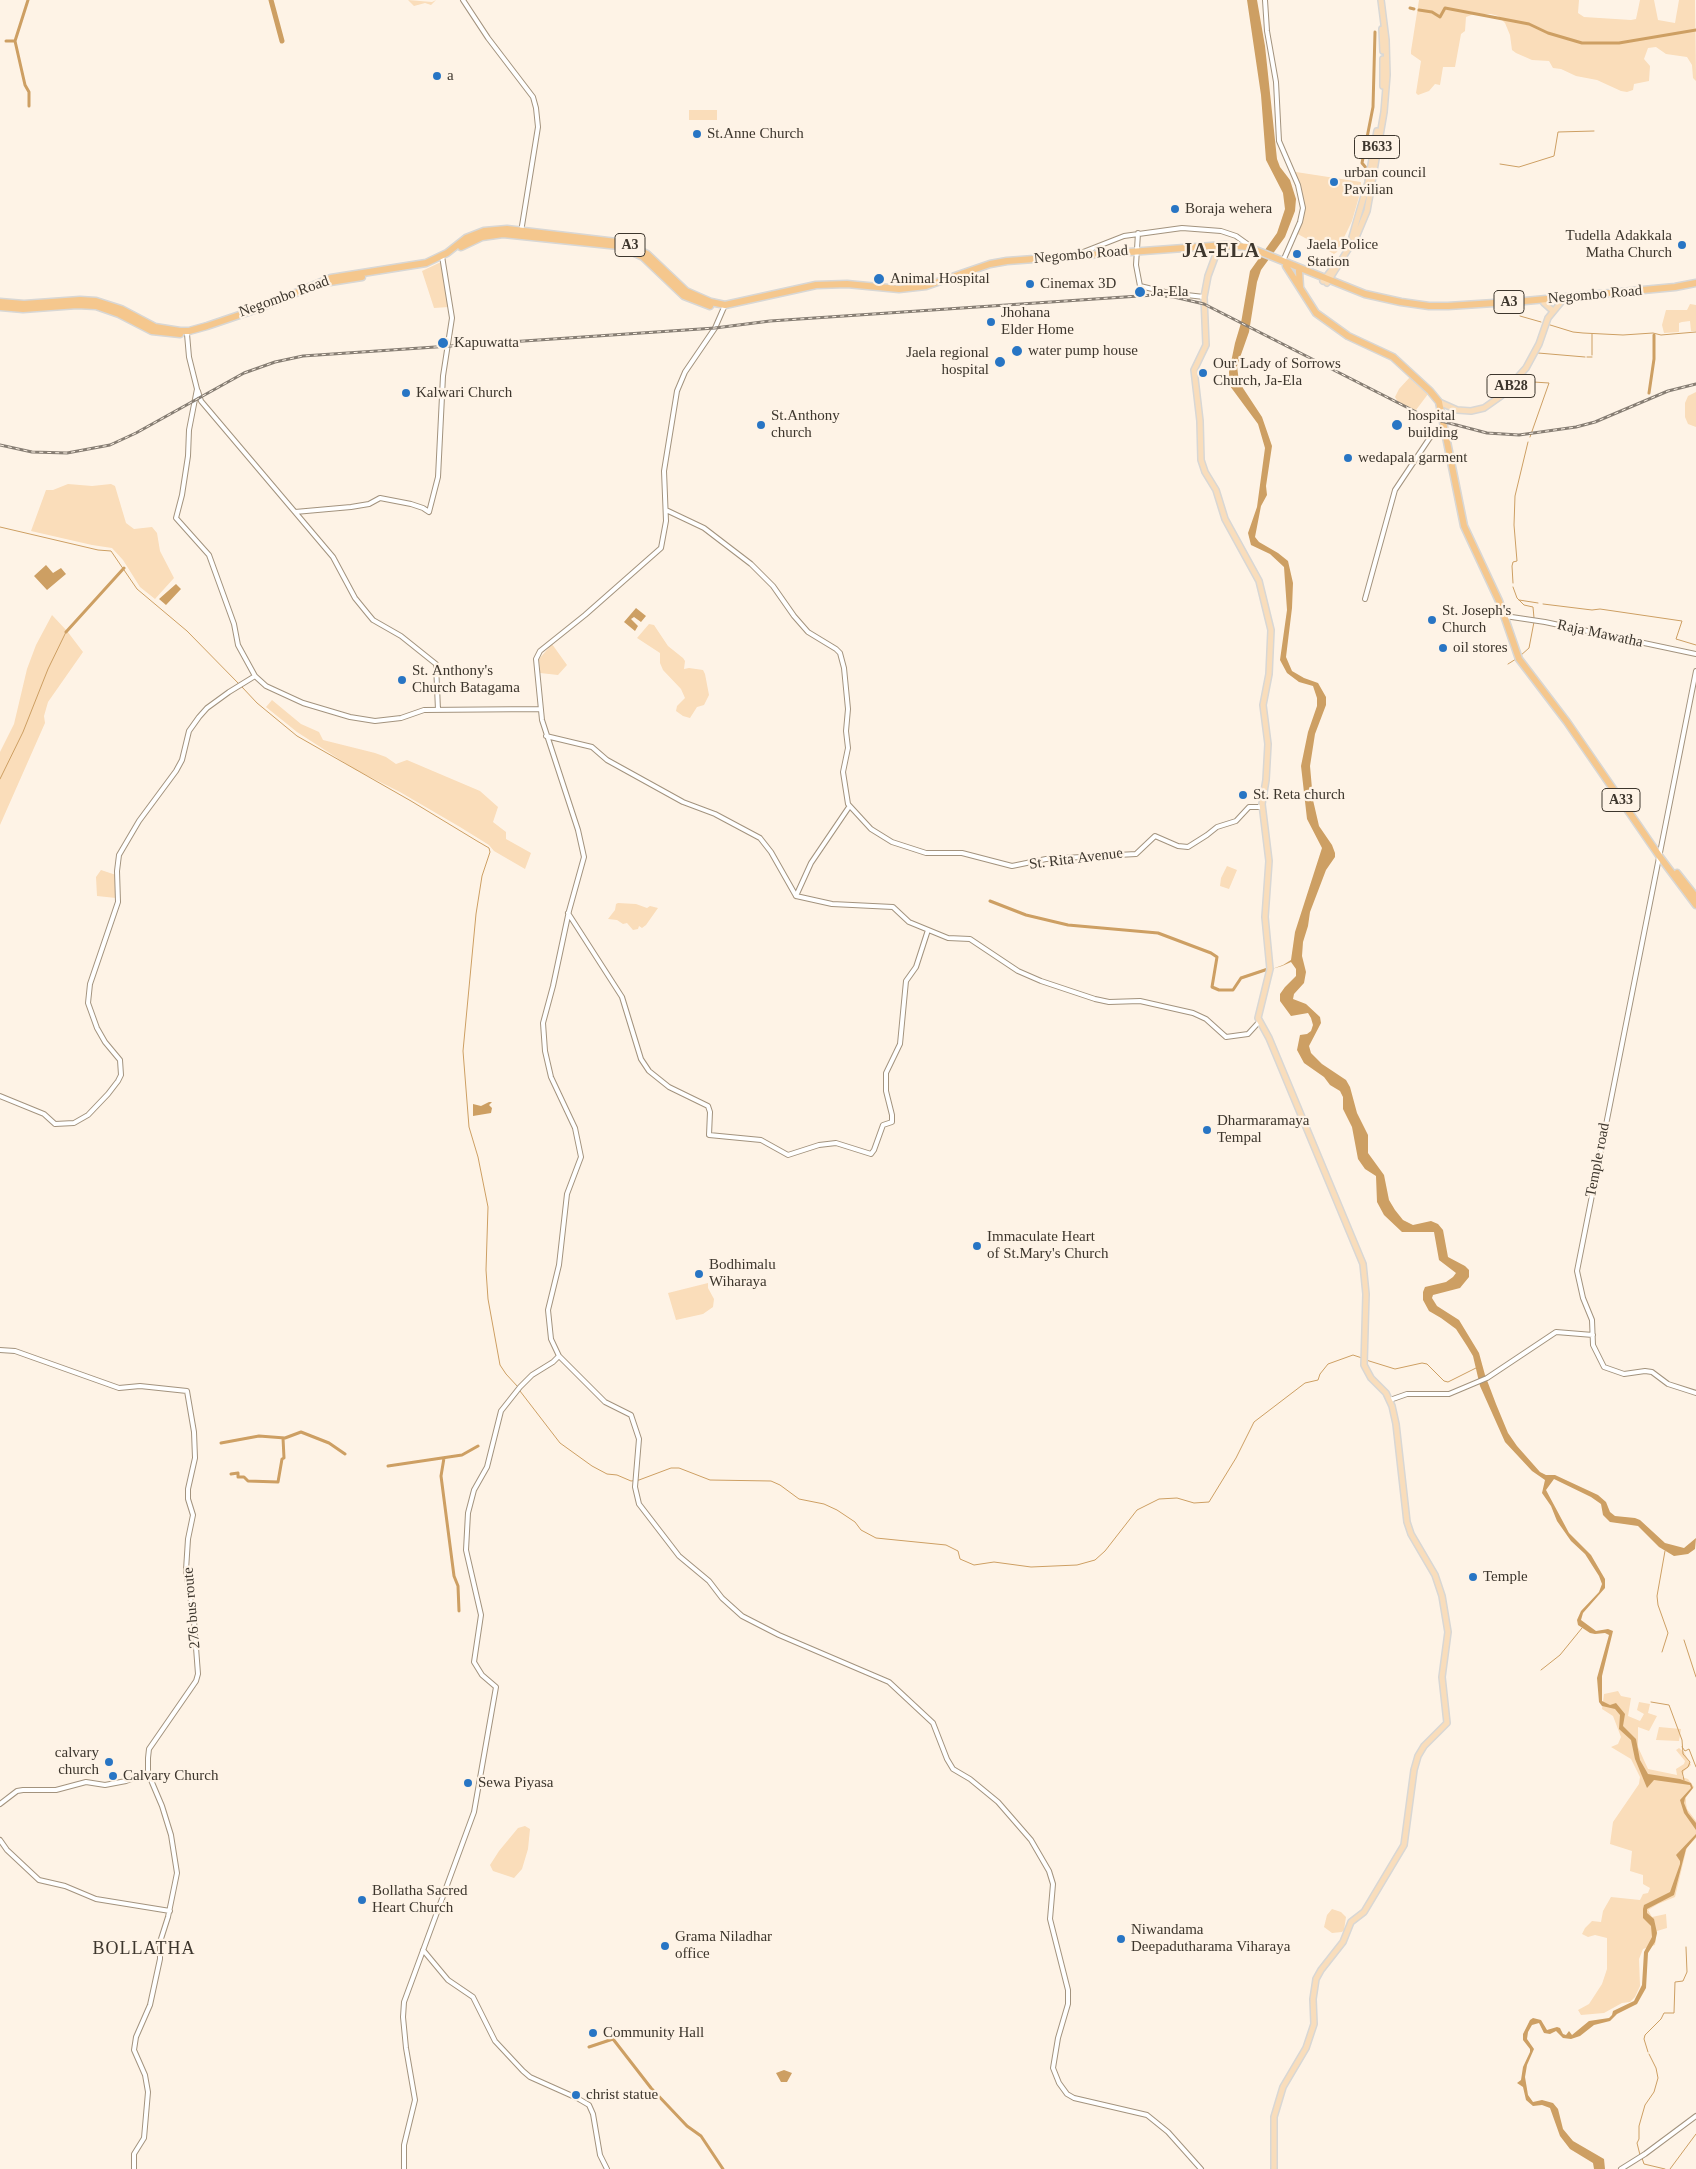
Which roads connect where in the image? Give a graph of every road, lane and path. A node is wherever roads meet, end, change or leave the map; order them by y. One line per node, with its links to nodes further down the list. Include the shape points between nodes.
1 (464, 0): 4 (street, via 533,97 536,108 538,127)
2 (1265, 0): 11 (street, via 1278,101 1279,141 1298,185 1303,208)
3 (1380, 0): 14 (main road, B633, via 1384,86 1368,182 1352,238)
4 (521, 232): 10 (highway, Negombo Road / A3, via 482,237); 20 (highway, Negombo Road / A3, via 625,248 643,257 684,296 703,304)
5 (1138, 234): 7 (street); 8 (street, via 1182,228 1216,230 1236,236); 9 (street)
6 (1218, 249): 7 (highway, Negombo Road / A3); 8 (highway, Negombo Road / A3); 17 (main road)
7 (1137, 252): 8 (highway, Negombo Road / A3, via 1230,245); 9 (highway, Negombo Road / A3); 17 (street, via 1140,286); 20 (highway, Negombo Road / A3, via 1002,265 934,288 915,291 825,287 742,306)
8 (1258, 253): 11 (highway, Negombo Road / A3)
9 (1073, 256): 20 (highway, Negombo Road / A3, via 995,263 919,288 816,285)
10 (442, 258): 18 (highway, Negombo Road / A3, via 331,278 260,308 184,331 148,324 96,301); 22 (highway, Negombo Road / A3, via 408,271 325,284 256,314); 27 (street, via 452,318 443,376 438,477 429,512 411,504 380,498 351,508)
11 (1282, 263): 12 (highway, Negombo Road / A3); 15 (highway)
12 (1297, 269): 13 (highway, Negombo Road / A3); 14 (highway, Negombo Road / A3); 15 (highway)
13 (1308, 276): 14 (highway, Negombo Road / A3); 15 (highway, via 1302,278)
14 (1326, 281): 19 (highway, Negombo Road / A3, via 1383,299 1429,306); 19 (highway, Negombo Road / A3, via 1390,304 1430,309)
15 (1300, 285): 24 (highway, via 1320,316 1348,336 1393,357)
16 (1696, 285): 19 (highway, Negombo Road / A3)
17 (1204, 297): 37 (main road, via 1206,345 1193,374 1200,421 1201,460 1216,490 1224,519 1259,581 1271,626 1269,674 1262,705 1268,744)
18 (0, 302)
19 (1556, 304): 24 (main road, AB28, via 1526,368 1501,396 1478,410)
20 (726, 306): 26 (street, via 680,382 664,471)
21 (0, 307): 22 (highway, Negombo Road / A3, via 96,306 152,331)
22 (187, 334): 23 (street)
23 (197, 389): 27 (street, via 201,401); 32 (street, via 176,518 209,555 234,624 238,645)
24 (1446, 407): 25 (highway, A33)
25 (1445, 429): 28 (street, via 1433,433 1395,490); 29 (highway, A33, via 1464,526)
26 (666, 510): 34 (street, via 661,548 537,656); 36 (street, via 704,528 751,564 773,586 808,632 840,653 848,709 848,748 843,772)
27 (295, 512): 33 (street, via 333,557 355,598 373,620 401,636 436,664)
28 (1365, 599)
29 (1504, 616): 30 (street, Raja Mawatha); 38 (highway, A33, via 1518,659)
30 (1696, 654)
31 (1696, 671): 38 (street, Temple road)
32 (255, 676): 33 (street, via 266,686 291,698 350,717 388,721 424,710); 45 (street, via 207,708 199,717 189,731 176,771 139,821 119,855 118,902 90,984 88,1003 97,1028 120,1060 118,1081 88,1115 74,1123 54,1124 44,1114)
33 (438, 710): 34 (street)
34 (540, 710): 35 (street)
35 (546, 736): 39 (street, via 592,747 607,760 683,802 716,814 760,838); 42 (street, via 578,830 584,858)
36 (849, 807): 37 (street, St. Rita Avenue, via 871,829 905,847 926,853 962,853 1012,866 1046,859 1136,854 1155,836 1188,847 1217,827 1236,821 1249,807); 39 (street, via 811,863)
37 (1262, 807): 44 (main road, via 1269,861 1265,917 1270,968)
38 (1660, 855): 40 (highway, A33); 41 (highway, A33); 46 (street, Temple road, via 1577,1271 1592,1320)
39 (796, 896): 43 (street, via 832,904 889,906 910,922)
40 (1696, 897)
41 (1696, 905)
42 (568, 913): 43 (street, via 622,997 641,1059 649,1071 669,1087 708,1106 709,1135 753,1138 790,1154 836,1143 871,1154 882,1125 893,1121 886,1091 886,1073 900,1044 906,982 916,967); 48 (street, via 543,1024 544,1051 551,1077 575,1128 581,1157 567,1194 558,1265 548,1310 551,1339)
43 (928, 930): 44 (street, via 948,938 970,939 1033,978 1095,999 1140,1001 1193,1013 1226,1037 1248,1034)
44 (1259, 1022): 50 (main road, via 1269,1038 1363,1264 1366,1294 1364,1363 1367,1372)
45 (0, 1096)
46 (1593, 1335): 49 (street, Temple road, via 1596,1355 1604,1368 1624,1374 1652,1372 1668,1384); 50 (street, via 1556,1332 1487,1378 1449,1394 1406,1394)
47 (0, 1350): 51 (street, 276 bus route, via 15,1351 119,1388 140,1386 187,1391 195,1458 188,1489 194,1515 186,1570 198,1674 196,1682 149,1749)
48 (559, 1356): 55 (street, via 532,1375 501,1411 487,1467 474,1490 468,1513 466,1550 480,1615 474,1662 482,1675 496,1687 474,1812); 60 (street, via 605,1402 631,1415 639,1439 635,1488 638,1504 679,1556 709,1581 742,1616 889,1682 933,1723 953,1769 998,1802 1031,1840 1053,1884 1050,1919 1068,1995 1053,2068 1059,2083 1069,2096 1147,2115 1168,2132)
49 (1696, 1393)
50 (1390, 1400): 61 (main road, via 1396,1424 1407,1522 1436,1575 1446,1620 1448,1635 1442,1677 1447,1722 1418,1756 1404,1845 1364,1912 1351,1922 1343,1942 1316,1979 1314,2024 1306,2048 1283,2087 1276,2106 1273,2121)
51 (148, 1773): 52 (street, via 105,1785 86,1782 56,1790 17,1791); 54 (street, 276 bus route, via 171,1835 177,1873)
52 (0, 1804)
53 (0, 1840): 54 (street, via 39,1880 65,1886 96,1899)
54 (170, 1911): 57 (street, 276 bus route, via 160,1942 160,1959 150,2005 134,2050 145,2075 148,2092 144,2138 134,2154)
55 (422, 1950): 58 (street, via 404,2008 406,2048 415,2100 404,2145); 59 (street, via 448,1980 473,1997 495,2042 523,2071 589,2105 600,2155)
56 (1696, 2116): 62 (street)
57 (134, 2169)
58 (404, 2169)
59 (607, 2169)
60 (1201, 2169)
61 (1274, 2169)
62 (1621, 2169)

